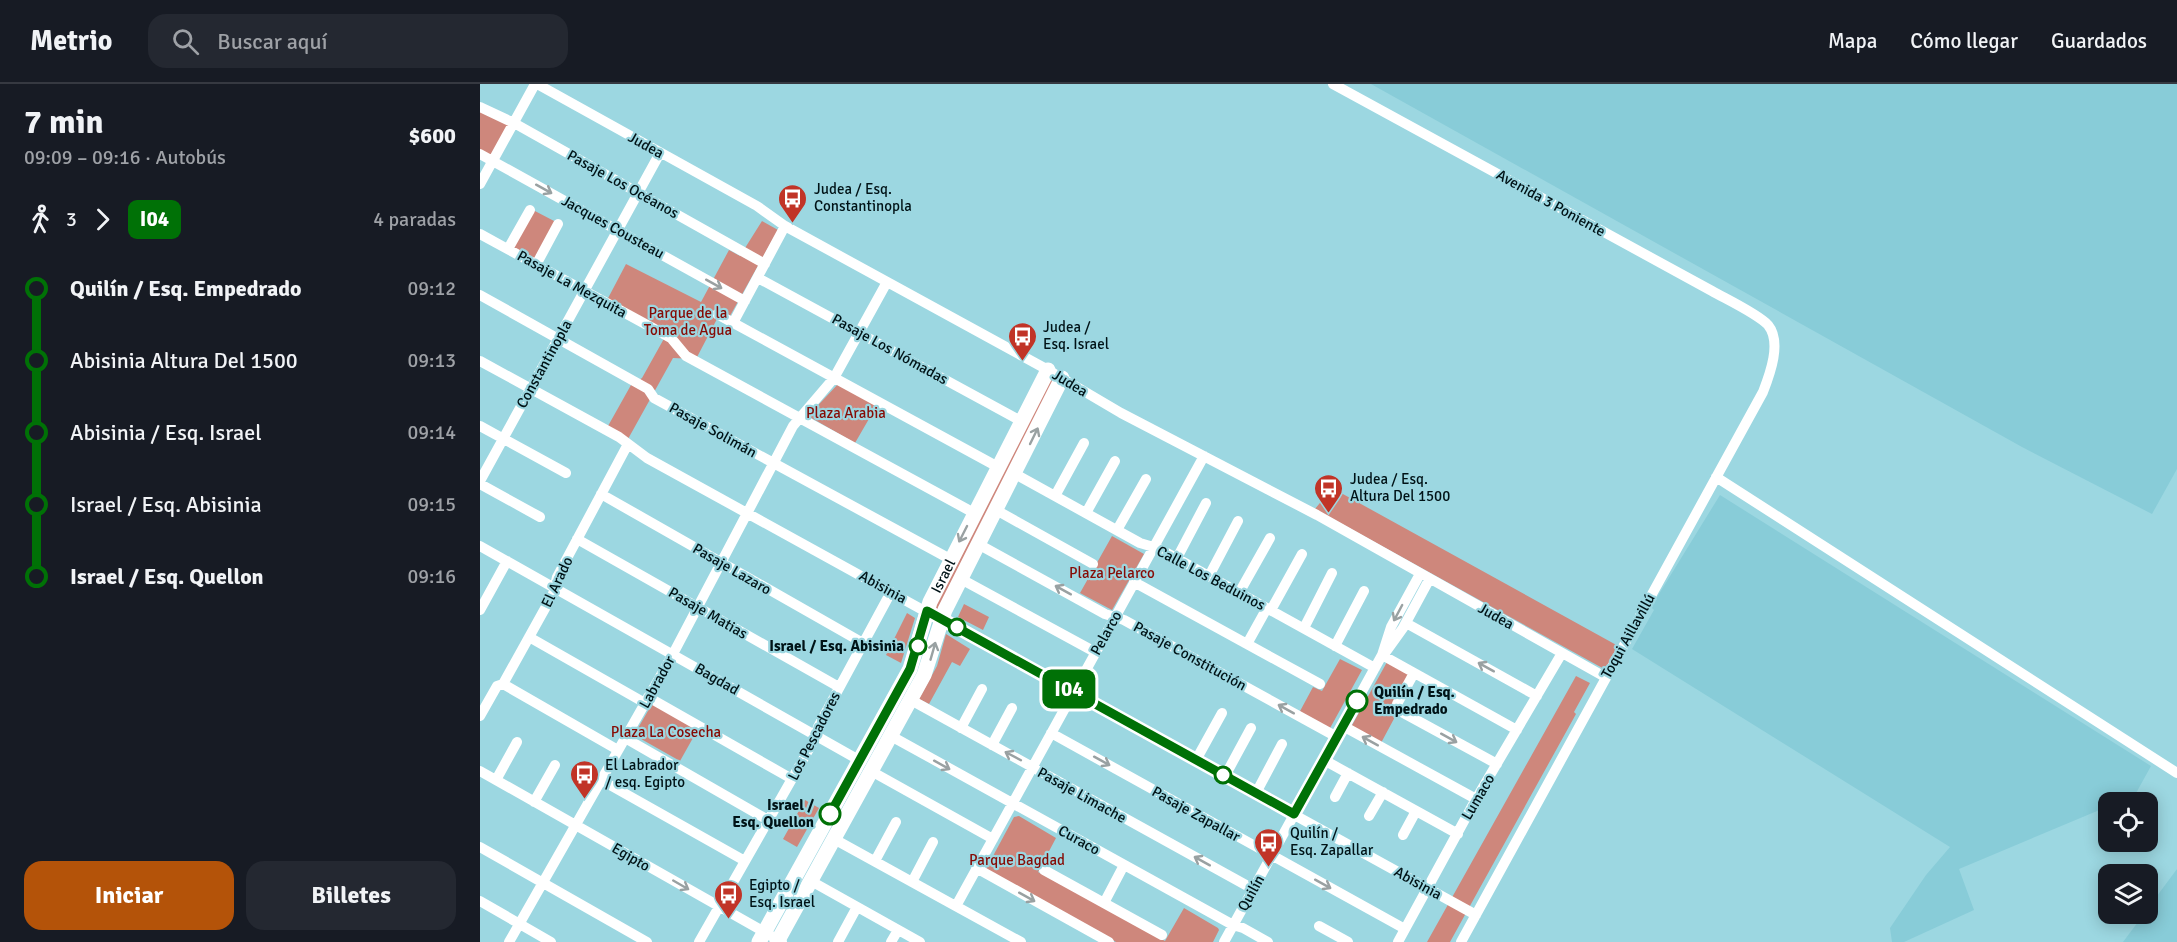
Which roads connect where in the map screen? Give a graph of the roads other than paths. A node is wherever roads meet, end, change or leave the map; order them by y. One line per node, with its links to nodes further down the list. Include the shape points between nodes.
1 (536, 84): 4 (street); 5 (street, Judea)
2 (1333, 84): 25 (street, Avenida 3 Poniente, via 1712,291)
3 (480, 107): 4 (street, Pasaje Los Océanos)
4 (514, 123): 7 (street); 9 (street, Pasaje Los Océanos)
5 (660, 153): 9 (street, Constantinopla); 12 (street, Judea, via 757,206)
6 (480, 154): 7 (street, Jacques Cousteau)
7 (492, 161): 8 (street); 13 (street, Jacques Cousteau, one-way to 13)
8 (480, 184)
9 (638, 193): 13 (street, Constantinopla); 16 (street, Pasaje Los Océanos)
10 (530, 210): 15 (street)
11 (558, 224): 17 (street)
12 (785, 226): 16 (street); 19 (street, Judea)
13 (618, 230): 20 (street, Constantinopla); 22 (street, Jacques Cousteau, one-way to 22)
14 (480, 234): 15 (street, Pasaje La Mezquita)
15 (508, 249): 17 (street, Pasaje La Mezquita)
16 (765, 264): 18 (street)
17 (536, 265): 20 (street, Pasaje La Mezquita)
18 (758, 278): 22 (street); 26 (street, Pasaje Los Nómadas)
19 (887, 282): 26 (street, Labrador); 29 (street, Judea)
20 (584, 291): 27 (street, Constantinopla); 33 (street, Pasaje La Mezquita, via 671,338 686,356)
21 (480, 295): 27 (street, Pasaje Solimán)
22 (745, 301): 24 (street)
23 (717, 314): 24 (street)
24 (733, 323): 30 (street)
25 (1767, 325): 45 (street, Toqui Aillavillú, via 1774,344 1768,378)
26 (860, 333): 30 (street, Labrador); 34 (street, Pasaje Los Nómadas)
27 (558, 338): 32 (street, Constantinopla); 41 (street, Pasaje Solimán, via 648,389 654,398)
28 (480, 361): 32 (street, Abisinia)
29 (1048, 370): 31 (street, Judea); 34 (street, Israel)
30 (834, 378): 33 (street, Labrador); 42 (street)
31 (1062, 378): 39 (street, Judea); 44 (street, Israel, one-way to 31)
32 (530, 388): 36 (street, Constantinopla); 38 (street, Abisinia)
33 (800, 417): 41 (street, Labrador); 53 (street, Pasaje La Mezquita)
34 (1021, 421): 42 (street, Israel)
35 (480, 426): 36 (street)
36 (503, 438): 43 (street); 47 (street, Constantinopla)
37 (1084, 443): 49 (street)
38 (628, 444): 48 (street, El Arado); 52 (street, Abisinia)
39 (1204, 456): 62 (street, Pelarco); 71 (street, Judea)
40 (1115, 461): 54 (street)
41 (773, 463): 52 (street, Labrador); 65 (street, Pasaje Solimán)
42 (998, 467): 53 (street, Israel)
43 (566, 473)
44 (1015, 474): 49 (street, Calle Los Beduinos); 51 (street, Israel)
45 (1716, 477): 96 (street, Toqui Aillavillú); 130 (street)
46 (1146, 480): 57 (street)
47 (480, 483): 55 (street)
48 (602, 494): 59 (street, El Arado); 67 (street, Pasaje Lazaro)
49 (1055, 496): 54 (street, Calle Los Beduinos)
50 (1206, 504): 64 (street)
51 (996, 510): 60 (street, Israel); 68 (street)
52 (746, 512): 67 (street, Labrador); 76 (street, Abisinia)
53 (974, 513): 65 (street, Israel, one-way to 65)
54 (1086, 513): 57 (street, Calle Los Beduinos)
55 (540, 517)
56 (1238, 521): 70 (street)
57 (1117, 530): 62 (street, Calle Los Beduinos)
58 (1270, 538): 77 (street)
59 (578, 539): 74 (street, El Arado); 78 (street, Pasaje Matias)
60 (978, 544): 72 (street, Israel); 82 (street, Pasaje Constitución, one-way to 60)
61 (480, 546): 66 (street, Bagdad)
62 (1154, 547): 64 (street, Calle Los Beduinos); 73 (street, Pelarco)
63 (1302, 554): 80 (street)
64 (1177, 558): 70 (street, Calle Los Beduinos)
65 (951, 559): 81 (street, Israel)
66 (507, 561): 74 (street, Bagdad); 79 (street)
67 (720, 562): 78 (street, Labrador); 87 (street, Pasaje Lazaro)
68 (1093, 564)
69 (1332, 573): 85 (street)
70 (1209, 576): 77 (street, Calle Los Beduinos)
71 (1425, 577): 84 (street, Quilín); 91 (street, Judea); 93 (street, Quilín, one-way to 93, via 1391,627)
72 (961, 579): 83 (street, Israel); 90 (street)
73 (1134, 582): 82 (street, Pelarco); 88 (street)
74 (555, 588): 86 (street, El Arado); 92 (street, Bagdad)
75 (1364, 591): 89 (street)
76 (891, 592): 81 (street, Abisinia); 87 (street, Los Pescadores)
77 (1239, 593): 80 (street, Calle Los Beduinos)
78 (697, 606): 92 (street, Labrador); 99 (street, Pasaje Matias)
79 (481, 607)
80 (1269, 609): 85 (street, Calle Los Beduinos); 88 (street)
81 (927, 611): 83 (street, Abisinia); 121 (street, Israel, via 910,669)
82 (1115, 617): 90 (street, Pelarco); 115 (street, Pasaje Constitución, one-way to 82)
83 (942, 619): 101 (street, Abisinia); 104 (street, Israel, one-way to 83, via 927,669)
84 (1406, 623): 93 (street, Quilín); 102 (street, one-way to 84)
85 (1304, 628): 89 (street, Calle Los Beduinos)
86 (529, 637): 97 (street, El Arado); 103 (street)
87 (863, 643): 99 (street, Los Pescadores)
88 (1247, 644): 98 (street)
89 (1335, 646): 94 (street, Calle Los Beduinos)
90 (1095, 652): 101 (street, Pelarco)
91 (1562, 653): 96 (street, Judea); 102 (street, Lumaco)
92 (673, 654): 103 (street, Labrador); 113 (street, Bagdad)
93 (1382, 655): 94 (street, Quilín); 95 (street)
94 (1375, 668): 108 (street, Quilín)
95 (1414, 673): 111 (street); 124 (street, one-way to 124, via 1397,704 1398,710)
96 (1605, 677): 169 (street, Toqui Aillavillú)
97 (502, 684): 107 (street, El Arado); 120 (street)
98 (1320, 684)
99 (839, 687): 113 (street, Los Pescadores)
100 (982, 689): 109 (street)
101 (1073, 692): 112 (street, Pelarco); 122 (street, Abisinia)
102 (1537, 696): 111 (street, Lumaco)
103 (646, 700): 116 (street, Labrador); 132 (street)
104 (911, 700): 109 (street, Pasaje Limache); 114 (street, Israel)
105 (1012, 708): 119 (street)
106 (1222, 713): 122 (street)
107 (480, 716)
108 (1343, 726): 115 (street, Quilín); 138 (street, one-way to 108)
109 (961, 728): 119 (street, Pasaje Limache)
110 (1251, 728): 131 (street)
111 (1517, 730): 124 (street, Lumaco)
112 (1051, 733): 126 (street, Pelarco); 153 (street, Pasaje Zapallar, one-way to 153)
113 (815, 735): 121 (street, Bagdad); 132 (street, Los Pescadores)
114 (891, 736): 128 (street, Israel); 140 (street, Curaco, one-way to 140)
115 (1337, 737): 123 (street, Quilín)
116 (625, 738): 120 (street, Labrador); 144 (street)
117 (517, 742): 133 (street)
118 (1282, 744): 136 (street)
119 (992, 745): 126 (street, Pasaje Limache, one-way to 119)
120 (618, 750): 134 (street, Labrador)
121 (859, 760): 176 (street, Israel)
122 (1196, 760): 131 (street, Abisinia)
123 (1324, 760): 129 (street); 142 (street, Quilín)
124 (1497, 764): 138 (street, Lumaco)
125 (555, 765): 139 (street)
126 (1032, 767): 140 (street, Pelarco); 163 (street, Pasaje Limache, one-way to 126)
127 (480, 771): 133 (street, Egipto)
128 (871, 771): 149 (street, Israel); 150 (street)
129 (1348, 773): 135 (street); 137 (street)
130 (2177, 773)
131 (1225, 776): 136 (street, Abisinia)
132 (792, 779): 144 (street, Los Pescadores)
133 (496, 780): 139 (street, Egipto)
134 (601, 780): 146 (street, Labrador); 154 (street)
135 (1383, 792): 141 (street); 143 (street)
136 (1256, 793): 142 (street, Abisinia)
137 (1335, 797)
138 (1476, 799): 147 (street, Lumaco)
139 (534, 802): 146 (street, Egipto)
140 (1012, 803): 150 (street, Pelarco); 156 (street, Curaco)
141 (1416, 811): 147 (street); 148 (street)
142 (1294, 814): 153 (street, Quilín); 162 (street, Abisinia)
143 (1369, 816)
144 (768, 820): 154 (street, Los Pescadores)
145 (896, 822): 155 (street)
146 (576, 825): 161 (street, Labrador); 167 (street, Egipto, one-way to 167)
147 (1458, 834): 162 (street, Lumaco)
148 (1403, 835)
149 (834, 839): 155 (street); 159 (street, Israel)
150 (993, 839): 157 (street, Pelarco)
151 (933, 842): 160 (street)
152 (480, 847): 161 (street)
153 (1271, 855): 163 (street, Quilín); 173 (street, Pasaje Zapallar, one-way to 173)
154 (745, 861): 167 (street, Los Pescadores)
155 (875, 861): 160 (street)
156 (1124, 865): 165 (street); 171 (street, Curaco)
157 (976, 868): 166 (street, Pelarco); 186 (street, one-way to 186)
158 (1044, 870): 165 (street)
159 (811, 881): 168 (street); 177 (street, Israel)
160 (912, 882): 166 (street)
161 (543, 883): 170 (street, Labrador); 180 (street)
162 (1428, 888): 169 (street, Abisinia); 173 (street, Lumaco)
163 (1253, 889): 171 (street, Quilín)
164 (480, 901): 170 (street)
165 (1104, 903): 175 (street)
166 (956, 906): 185 (street)
167 (719, 907): 176 (street, Egipto); 181 (street, Los Pescadores)
168 (857, 907): 174 (street); 182 (street)
169 (1476, 915): 191 (street, Toqui Aillavillú)
170 (519, 924): 178 (street, Labrador); 179 (street)
171 (1233, 925): 187 (street, Quilín); 188 (street, Curaco)
172 (1318, 926): 189 (street)
173 (1405, 929): 190 (street, Lumaco)
174 (898, 930): 183 (street); 184 (street)
175 (1162, 935)
176 (762, 937): 177 (street, Egipto)
177 (779, 941)
178 (509, 942)
179 (551, 942)
180 (647, 942)
181 (699, 942)
182 (838, 942)
183 (891, 942)
184 (920, 942)
185 (1021, 942)
186 (1109, 942)
187 (1224, 942)
188 (1268, 942)
189 (1348, 942)
190 (1398, 942)
191 (1461, 942)

